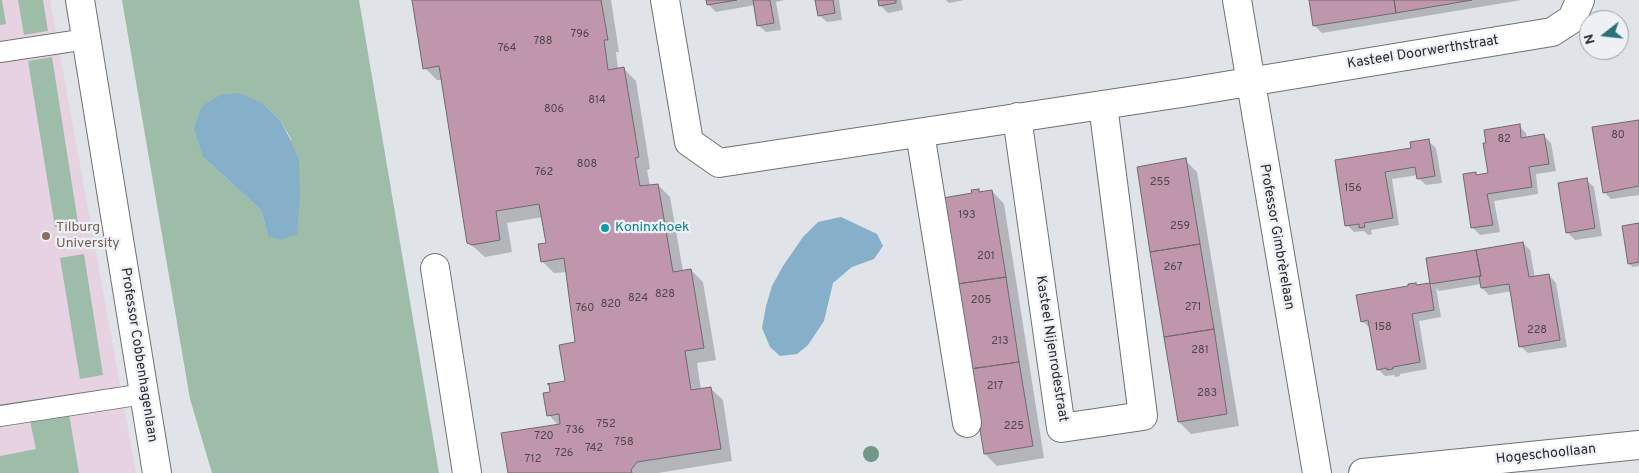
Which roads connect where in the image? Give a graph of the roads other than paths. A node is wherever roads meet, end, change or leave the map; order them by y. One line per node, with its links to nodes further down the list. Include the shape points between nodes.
1 (80, 0): 5 (street, Professor Cobbenhagenlaan)
2 (665, 0): 10 (street, via 689,142 719,163)
3 (1237, 0): 7 (street, Professor Gimbrèrelaan)
4 (1580, 0): 7 (street, Kasteel Doorwerthstraat, via 1572,19 1552,32)
5 (87, 39): 6 (lane); 12 (street, Professor Cobbenhagenlaan)
6 (0, 52)
7 (1250, 82): 8 (street); 18 (street, Professor Gimbrèrelaan)
8 (1104, 105): 9 (street); 9 (street, Kasteel Nijenrodestraat, via 1143,416 1061,428)
9 (1016, 117): 10 (street)
10 (920, 133): 14 (street)
11 (435, 268): 17 (street)
12 (144, 394): 13 (lane); 16 (street, Professor Cobbenhagenlaan)
13 (0, 416)
14 (966, 423)
15 (1639, 445): 19 (street, Hogeschoollaan)
16 (157, 473)
17 (467, 473)
18 (1317, 473)
19 (1363, 473)

